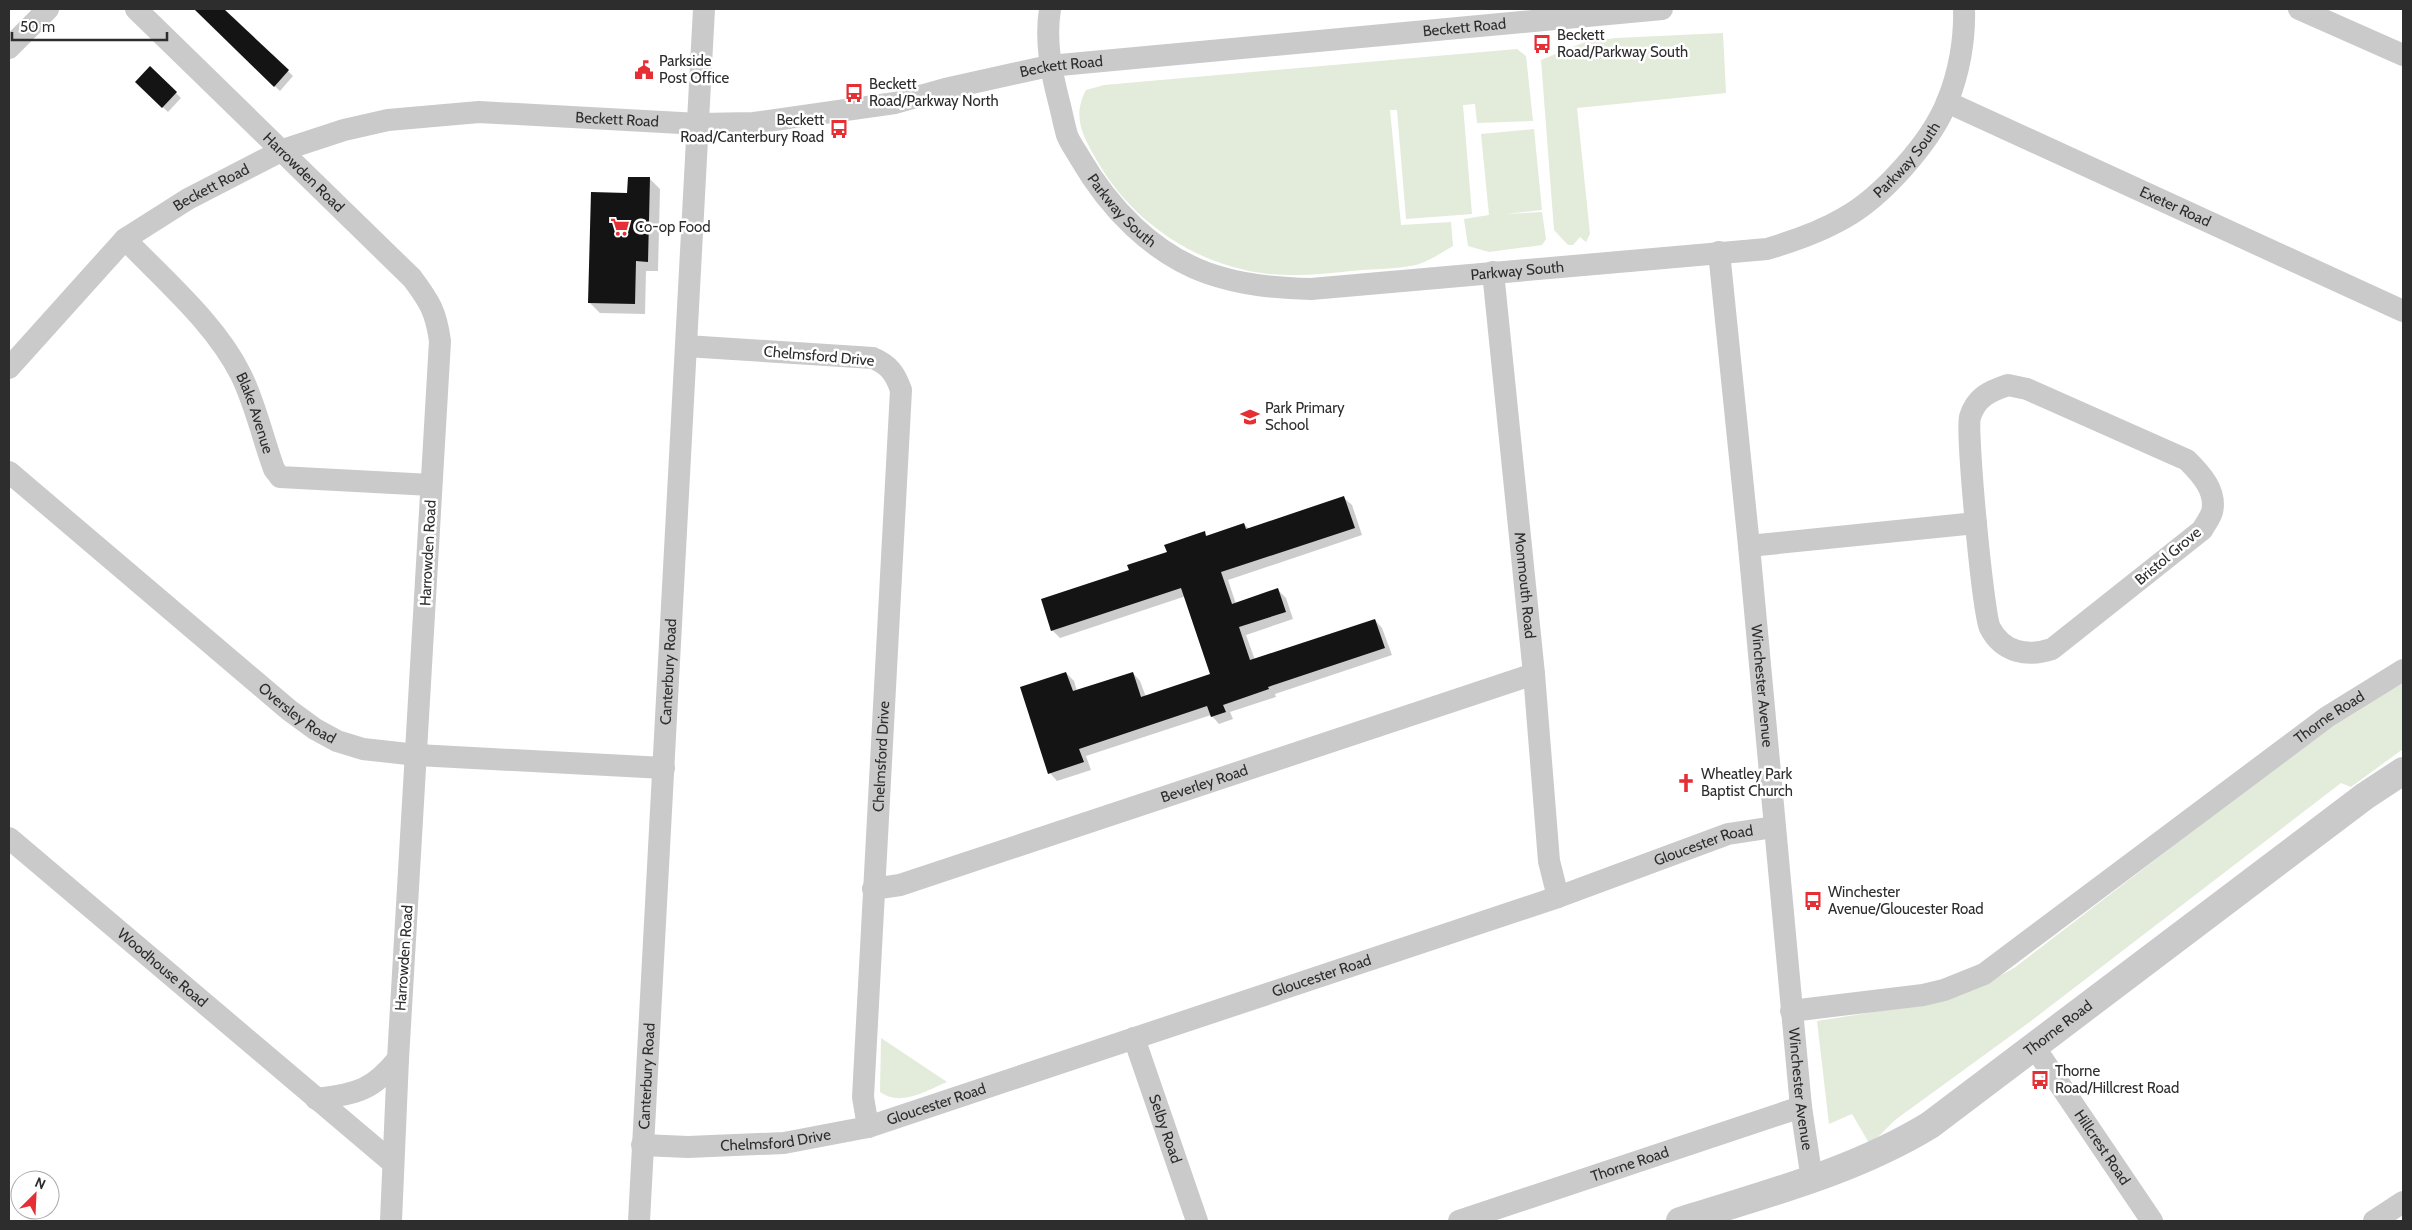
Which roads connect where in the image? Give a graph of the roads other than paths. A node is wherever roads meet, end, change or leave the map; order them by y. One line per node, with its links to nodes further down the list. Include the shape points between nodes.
1 (48, 9): 8 (street)
2 (136, 9): 13 (street, Harrowden Road)
3 (704, 9): 12 (street, Canterbury Road)
4 (1050, 9): 10 (street, Parkway South)
5 (1662, 9): 10 (street, Beckett Road)
6 (1964, 9): 11 (street, Parkway South, via 1960,54)
7 (2299, 9): 9 (street)
8 (9, 48)
9 (2403, 55)
10 (1049, 66): 12 (street, Beckett Road, via 895,103 754,123); 16 (street, Parkway South, via 1068,137 1107,199 1134,228 1176,258 1206,272 1237,282 1311,289)
11 (1947, 102): 15 (street, Parkway South, via 1931,132 1908,161 1878,193 1846,217 1801,238 1766,249); 17 (street, Exeter Road)
12 (699, 124): 13 (street, Beckett Road, via 479,112 388,120); 18 (street, Canterbury Road)
13 (283, 150): 14 (street, Beckett Road, via 188,199); 21 (street, Harrowden Road, via 412,278 437,317 440,341)
14 (125, 239): 19 (street, Beckett Road); 21 (street, Blake Avenue, via 226,348 242,376 274,469 280,477)
15 (1719, 252): 16 (street, Parkway South); 23 (street, Winchester Avenue)
16 (1493, 272): 25 (street, Monmouth Road)
17 (2403, 311)
18 (686, 346): 27 (street, Canterbury Road); 31 (street, Chelmsford Drive, via 873,358 887,364 901,390)
19 (9, 368)
20 (9, 472): 26 (street, Oversley Road, via 315,729 337,741 363,749)
21 (431, 485): 26 (street, Harrowden Road)
22 (1976, 523): 22 (street, Bristol Grove, via 1990,628 2003,644 2020,653 2038,653 2052,648 2202,530 2212,512 2211,490 2187,460 2027,389 2008,385 1990,391 1977,401 1970,419); 23 (street)
23 (1749, 546): 29 (street, Winchester Avenue)
24 (2403, 670): 33 (street, Thorne Road, via 2327,718 1984,974 1923,995)
25 (1534, 674): 31 (street, Beverley Road, via 900,885); 32 (street, Monmouth Road, via 1550,861)
26 (417, 755): 27 (street, Oversley Road); 36 (street, Harrowden Road)
27 (664, 768): 40 (street, Canterbury Road)
28 (2403, 771): 35 (street, Thorne Road, via 2365,796)
29 (1774, 827): 32 (street, Gloucester Road, via 1728,834); 33 (street, Winchester Avenue)
30 (9, 838): 37 (street, Woodhouse Road)
31 (873, 889): 39 (street, Chelmsford Drive, via 863,1097)
32 (1558, 897): 34 (street, Gloucester Road)
33 (1791, 1010): 38 (street, Winchester Avenue)
34 (1134, 1038): 39 (street, Gloucester Road); 46 (street, Selby Road)
35 (2035, 1048): 42 (street, Thorne Road, via 1930,1125 1900,1143); 49 (street, Hillcrest Road)
36 (398, 1059): 37 (street, via 383,1077 369,1086 354,1093); 41 (street, Harrowden Road)
37 (316, 1099): 41 (street, Woodhouse Road)
38 (1801, 1107): 42 (street, Winchester Avenue); 47 (street, Thorne Road)
39 (868, 1127): 40 (street, Chelmsford Drive, via 784,1143 688,1147)
40 (642, 1145): 45 (street, Canterbury Road)
41 (393, 1163): 44 (street, Harrowden Road)
42 (1812, 1180): 48 (street, Thorne Road)
43 (2403, 1202): 50 (street)
44 (391, 1221)
45 (639, 1221)
46 (1197, 1221)
47 (1460, 1221)
48 (1680, 1221)
49 (2152, 1221)
50 (2374, 1221)

